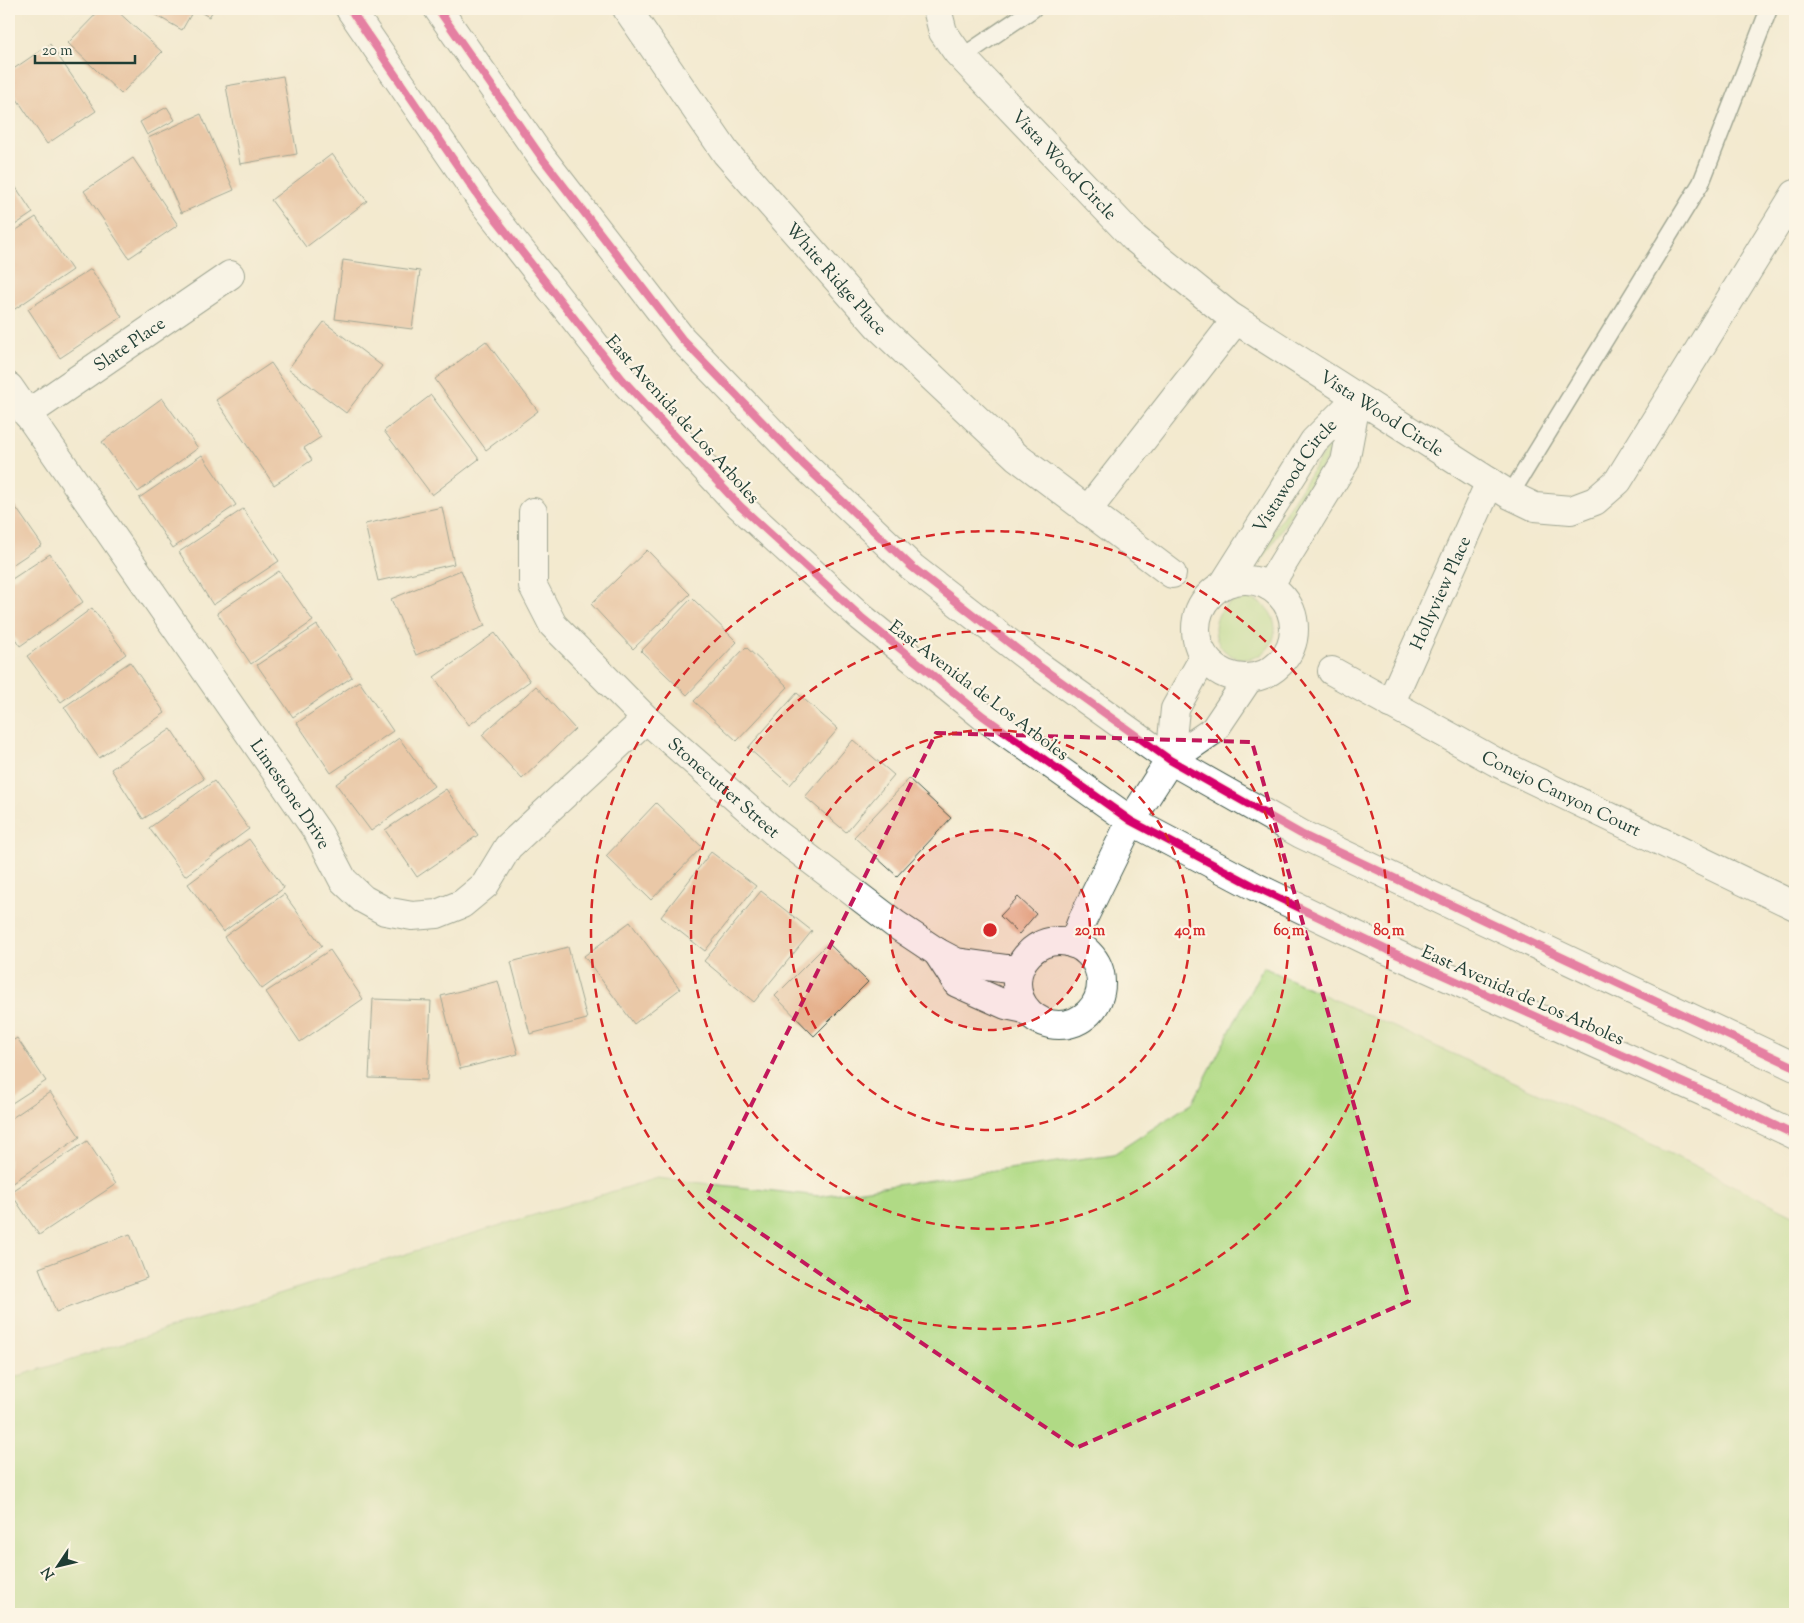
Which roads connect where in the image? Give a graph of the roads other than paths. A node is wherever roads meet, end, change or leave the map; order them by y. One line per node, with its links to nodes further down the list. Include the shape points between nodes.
1 (350, 9): 26 (street, East Avenida de Los Arboles, via 481,200 609,364 740,506 867,623 983,716)
2 (438, 9): 25 (street, via 542,158 682,339 797,457 912,567 1035,663)
3 (627, 9): 15 (street, White Ridge Place, via 726,153 878,326 1017,457)
4 (937, 9): 7 (street, Vista Wood Circle, via 943,32)
5 (1033, 9): 7 (lane)
6 (1769, 9): 14 (lane, via 1701,183)
7 (962, 57): 10 (street, Vista Wood Circle, via 1134,238)
8 (1795, 194): 14 (street, Vista Wood Circle, via 1618,481 1595,501 1571,510 1535,508)
9 (230, 275): 13 (street, Slate Place)
10 (1236, 320): 12 (street, Vista Wood Circle); 15 (street)
11 (9, 387): 13 (street, Limestone Drive)
12 (1357, 398): 14 (street, Vista Wood Circle); 18 (street, Vistawood Circle, via 1314,441); 19 (street, Vistawood Circle, via 1346,462)
13 (27, 414): 24 (street, Limestone Drive, via 313,826 343,880 362,899 385,911 412,916 437,914 462,904 485,884 508,847)
14 (1500, 488): 23 (street, Hollyview Place)
15 (1087, 511): 17 (street, White Ridge Place)
16 (533, 512): 24 (street, Stonecutter Street, via 534,586 553,625)
17 (1172, 574)
18 (1223, 585): 19 (street, Vistawood Circle, via 1242,580); 20 (street, Vistawood Circle, via 1206,598 1198,612 1195,628 1197,643)
19 (1269, 586): 22 (street, Vistawood Circle, via 1290,609 1294,624 1293,640 1278,666)
20 (1204, 657): 22 (street, Vistawood Circle, via 1224,674); 25 (street, via 1175,709)
21 (1332, 671): 23 (street, Conejo Canyon Court)
22 (1249, 678): 25 (street, via 1214,730)
23 (1390, 704): 27 (street, Conejo Canyon Court, via 1496,762)
24 (646, 719): 29 (street, Stonecutter Street, via 777,834)
25 (1170, 760): 26 (street); 32 (street, via 1301,834)
26 (1131, 821): 28 (street); 33 (street, East Avenida de Los Arboles, via 1256,887 1387,950)
27 (1795, 906)
28 (1073, 944): 30 (street, via 1047,942 1030,953); 31 (street, via 1095,962 1100,974 1096,1002 1088,1014 1063,1025 1049,1024)
29 (937, 952): 30 (street, Stonecutter Street, via 956,962); 31 (street, via 957,983 1006,1005)
30 (1019, 969): 31 (street, via 1016,983)
31 (1025, 1009)
32 (1795, 1067)
33 (1795, 1135)

